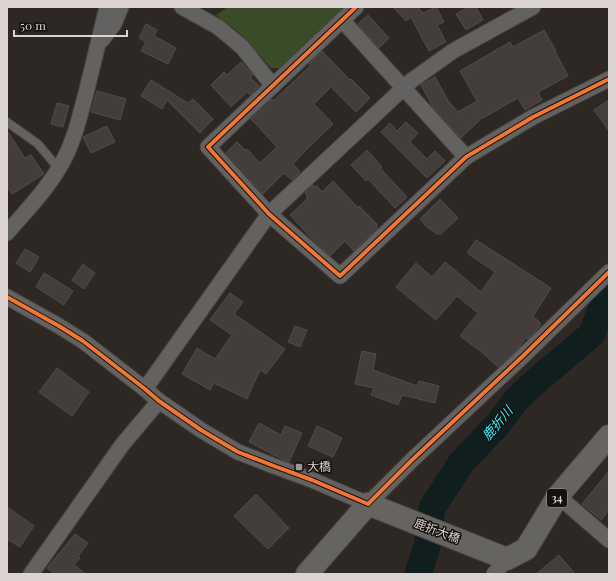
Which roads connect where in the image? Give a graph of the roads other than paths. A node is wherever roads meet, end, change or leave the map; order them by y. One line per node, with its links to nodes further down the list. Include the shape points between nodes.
1 (107, 7): 7 (street)
2 (122, 7): 7 (street, via 114,24)
3 (182, 7): 9 (street, via 218,27 242,47)
4 (356, 7): 6 (street)
5 (524, 9): 10 (street, via 453,51)
6 (342, 20): 9 (street); 10 (street)
7 (99, 44): 13 (street, via 78,122)
8 (609, 79): 12 (street, via 533,117)
9 (272, 86): 14 (street, via 208,147)
10 (403, 88): 12 (street); 14 (street)
11 (7, 122): 13 (lane, via 38,144)
12 (466, 157): 14 (street, via 340,276)
13 (59, 169): 15 (street)
14 (269, 214): 18 (street)
15 (7, 232)
16 (609, 272): 22 (street)
17 (7, 297): 18 (street, via 83,341)
18 (145, 389): 19 (street)
19 (159, 401): 22 (street, via 200,430 238,452); 25 (street, via 122,445)
20 (609, 436): 21 (main road, 34)
21 (558, 496): 23 (street); 24 (main road, 34, via 526,549)
22 (368, 504): 24 (main road, 鹿折大橋 / 34); 26 (main road)
23 (609, 540)
24 (501, 566)
25 (31, 574)
26 (307, 574)

